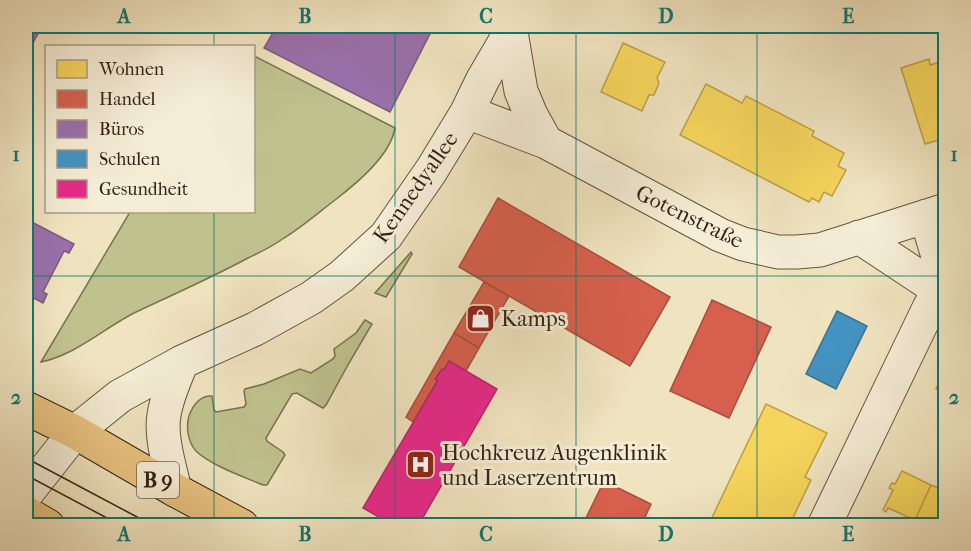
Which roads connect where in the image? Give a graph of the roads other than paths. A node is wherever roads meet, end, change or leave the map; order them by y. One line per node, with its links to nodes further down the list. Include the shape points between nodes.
1 (513, 29): 2 (street, Kennedyallee); 3 (street, via 521,91)
2 (467, 112): 3 (street, Gotenstraße); 7 (street, Kennedyallee, via 386,236 342,276 255,329)
3 (546, 142): 5 (street, Gotenstraße, via 743,244 796,252 820,250)
4 (936, 213): 5 (street, Gotenstraße); 6 (street)
5 (859, 237): 6 (street)
6 (942, 292): 15 (street, via 929,308)
7 (182, 362): 9 (street, Kennedyallee, via 120,396); 10 (street, via 163,417)
8 (26, 408): 9 (main road, B 9)
9 (75, 432): 10 (main road, B 9); 11 (street, Kennedyallee)
10 (175, 490): 14 (main road, B 9)
11 (26, 494)
12 (26, 513): 13 (main road)
13 (48, 525)
14 (242, 525)
15 (824, 525)

